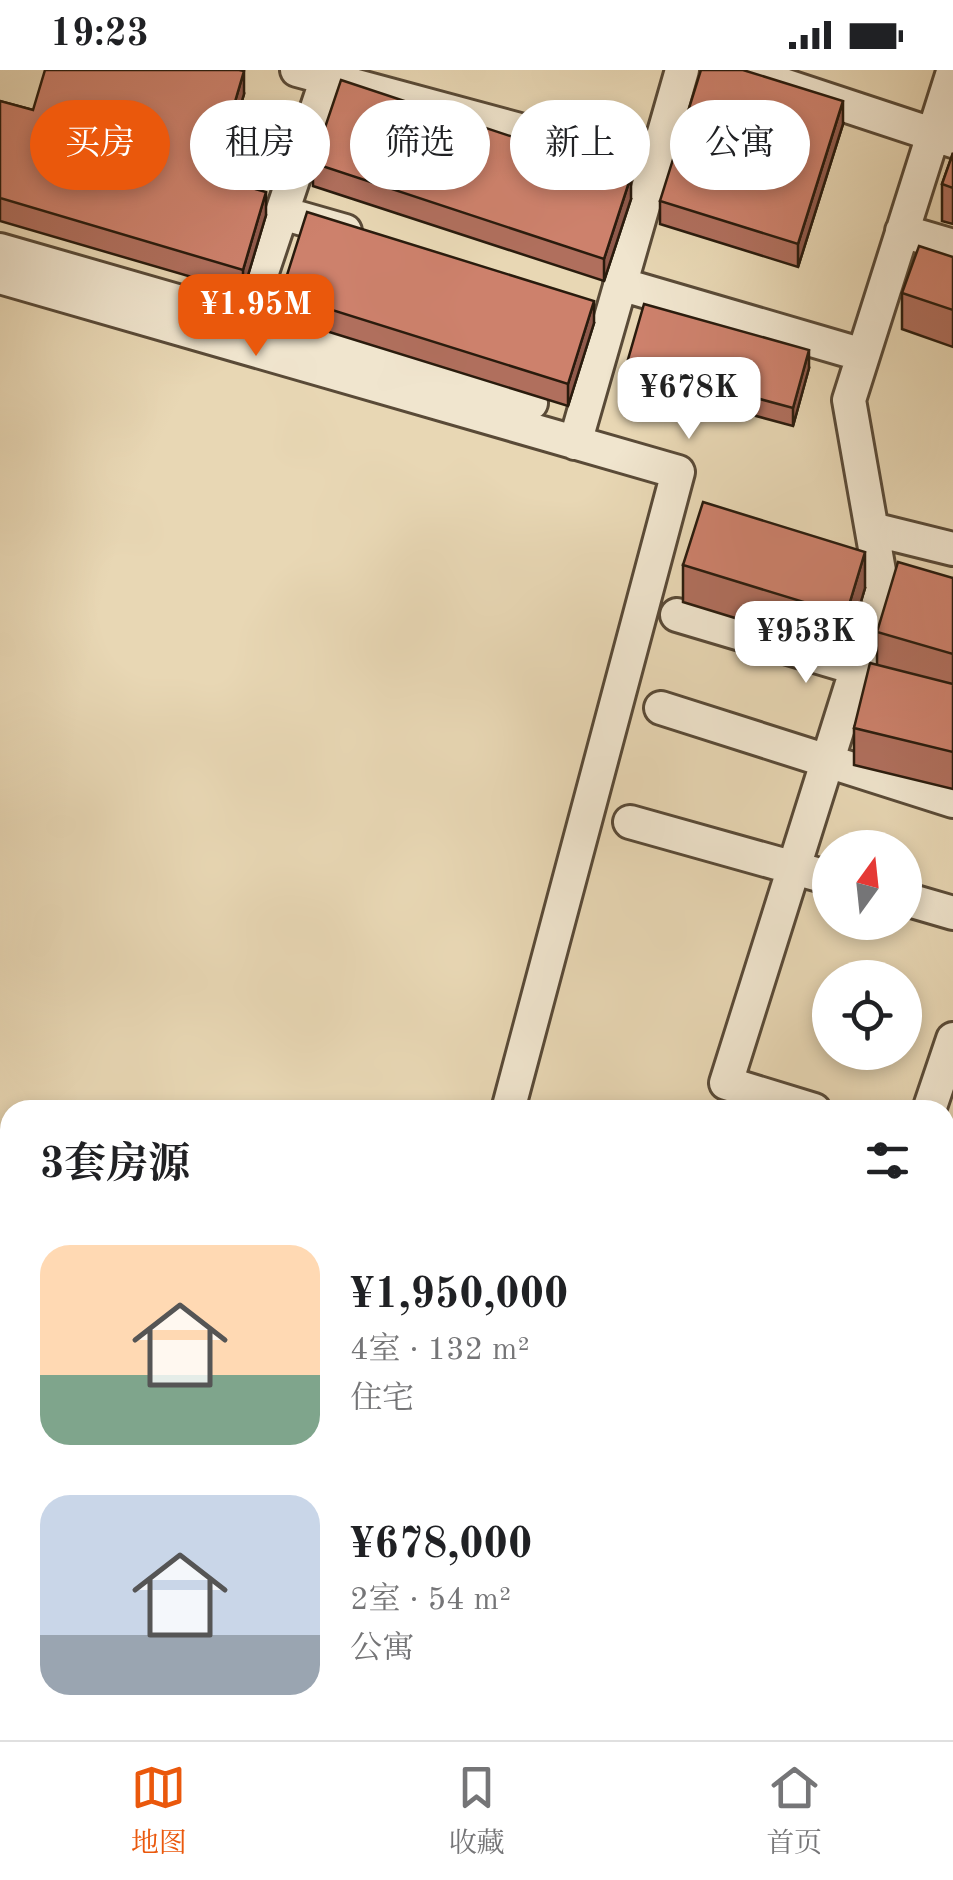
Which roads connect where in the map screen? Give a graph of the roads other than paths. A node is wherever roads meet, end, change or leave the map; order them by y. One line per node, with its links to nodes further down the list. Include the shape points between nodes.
1 (682, 70): 13 (street)
2 (738, 70): 6 (street)
3 (953, 72): 8 (street)
4 (312, 74): 5 (street); 7 (street)
5 (510, 127)
6 (953, 141)
7 (282, 212): 9 (street); 14 (street)
8 (902, 231): 10 (street); 15 (street)
9 (373, 239)
10 (953, 246)
11 (0, 250): 14 (street)
12 (0, 277): 17 (street)
13 (620, 284): 15 (street); 17 (street)
14 (245, 323): 16 (street)
15 (863, 355): 18 (street, via 849,400)
16 (531, 403)
17 (576, 442): 29 (street, via 678,472)
18 (872, 529): 19 (street); 30 (street, via 882,588 726,1083)
19 (953, 549)
20 (677, 615): 21 (street)
21 (953, 697)
22 (661, 708): 23 (street)
23 (953, 801)
24 (630, 822): 25 (street)
25 (812, 873)
26 (922, 905): 27 (street)
27 (953, 913)
28 (953, 1040): 31 (street)
29 (511, 1100)
30 (781, 1100)
31 (932, 1100)

